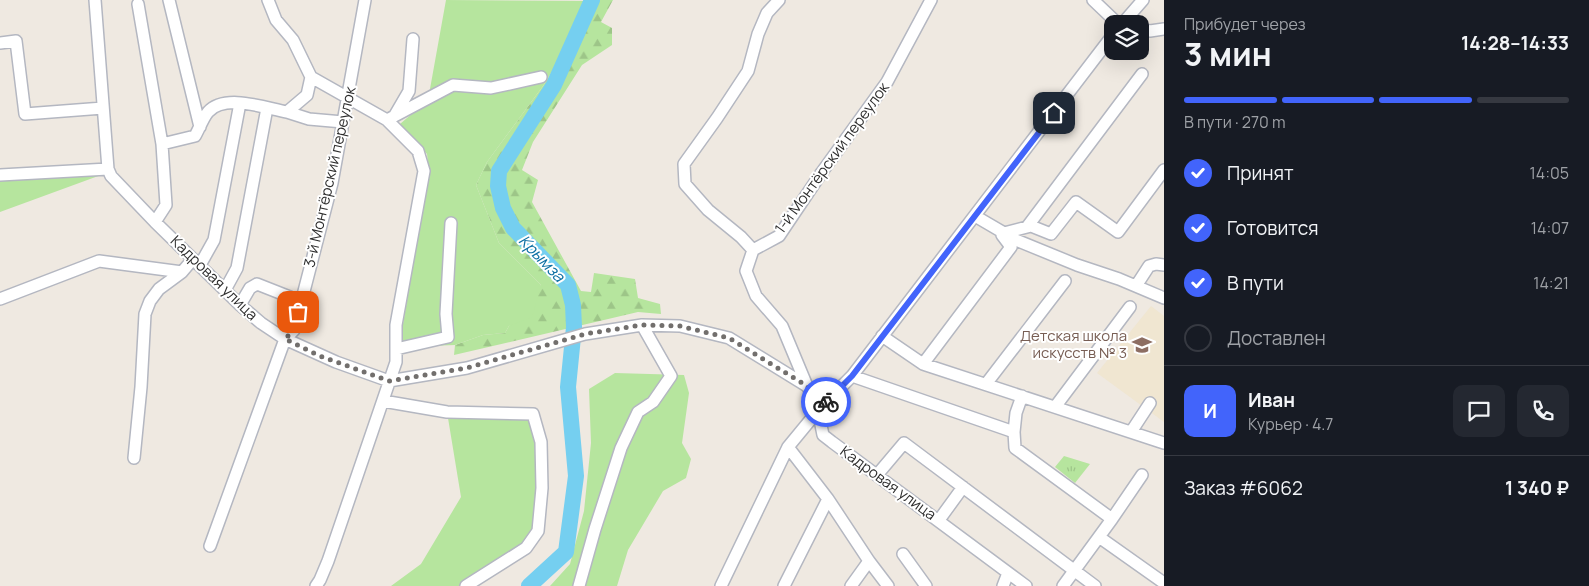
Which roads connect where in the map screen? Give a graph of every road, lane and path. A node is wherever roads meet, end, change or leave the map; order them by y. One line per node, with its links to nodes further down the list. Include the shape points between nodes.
1 (95, 0): 22 (street)
2 (169, 0): 27 (street)
3 (268, 0): 18 (street, via 276,20 294,40)
4 (365, 0): 20 (street, 3-й Монтёрский переулок)
5 (779, 0): 37 (street, via 767,13 748,71 684,164 685,184 708,210)
6 (931, 0): 37 (street, 1-й Монтёрский переулок, via 887,82 779,236)
7 (1093, 0): 10 (street)
8 (1143, 0): 11 (street)
9 (138, 4): 28 (street)
10 (1109, 15)
11 (1129, 15)
12 (1164, 30): 13 (street)
13 (1149, 31)
14 (413, 39): 25 (street, via 409,91)
15 (0, 43): 22 (street, via 16,41 25,114)
16 (1104, 47): 32 (street)
17 (1142, 74): 35 (street)
18 (311, 77): 20 (street); 24 (street, via 307,95)
19 (541, 77): 25 (street, via 491,88 453,85)
20 (348, 98): 25 (street); 26 (street, 3-й Монтёрский переулок)
21 (240, 103): 23 (street); 27 (street, via 218,104 208,112); 38 (street, via 214,240)
22 (103, 108): 29 (street)
23 (267, 108): 24 (street); 43 (street, via 237,268)
24 (287, 112): 26 (street, via 309,119)
25 (390, 118): 52 (street, via 418,151 424,171 396,325)
26 (343, 122): 51 (street, 3-й Монтёрский переулок, via 332,183 294,330)
27 (200, 127): 28 (street, via 195,136)
28 (162, 144): 33 (street, via 166,206)
29 (108, 169): 31 (street); 33 (street, Кадровая улица, via 110,176)
30 (1164, 170): 35 (street, via 1118,232 1076,202 1051,234)
31 (0, 176)
32 (975, 216): 36 (street); 50 (street)
33 (155, 222): 38 (street, Кадровая улица)
34 (451, 223): 52 (street, via 446,314 448,338)
35 (1027, 227): 36 (street)
36 (1001, 231): 42 (street, via 1077,265); 53 (street, via 1011,247)
37 (753, 250): 57 (street, via 746,271 756,296 782,326)
38 (196, 262): 40 (street); 43 (street, Кадровая улица)
39 (1164, 265): 42 (street, via 1149,266)
40 (182, 272): 46 (street, via 99,261); 67 (street, via 159,289 145,314)
41 (1065, 281): 56 (street)
42 (1136, 286): 44 (street)
43 (225, 290): 47 (street, Кадровая улица)
44 (1162, 294)
45 (290, 297): 47 (street, via 257,284 250,288)
46 (0, 299)
47 (240, 305): 51 (street, Кадровая улица)
48 (1130, 307): 62 (street)
49 (642, 325): 55 (street, Кадровая улица, via 585,334 467,368); 57 (street, Кадровая улица, via 680,326 729,338); 83 (street, via 671,376 653,402 638,412 621,448)
50 (882, 336): 53 (street); 54 (street)
51 (285, 339): 55 (street, Кадровая улица, via 320,356); 75 (street, 3-й Монтёрский переулок)
52 (396, 349): 55 (street, via 396,362)
53 (923, 364): 56 (street)
54 (852, 376): 61 (street); 63 (street)
55 (389, 381): 59 (street)
56 (986, 384): 58 (street)
57 (807, 386): 61 (street, Кадровая улица)
58 (1022, 396): 62 (street); 63 (street)
59 (383, 400): 81 (street, via 328,561); 82 (street, via 447,412 533,414 541,442 542,488 538,531 526,548)
60 (1150, 403): 64 (street)
61 (821, 407): 66 (street); 68 (street, Кадровая улица, via 823,435)
62 (1055, 407): 64 (street)
63 (1014, 432): 72 (street, via 1015,448)
64 (1131, 432): 65 (street)
65 (1164, 443)
66 (788, 447): 71 (street); 84 (street)
67 (134, 458)
68 (878, 475): 70 (street, via 904,443); 73 (street, Кадровая улица)
69 (1142, 475): 72 (street)
70 (963, 487): 73 (street); 78 (street)
71 (828, 499): 77 (street); 85 (street)
72 (1112, 519): 74 (street)
73 (939, 520): 79 (street, Кадровая улица)
74 (1099, 537): 78 (street); 80 (street)
75 (210, 546)
76 (903, 554): 88 (street)
77 (869, 561): 86 (street); 87 (street)
78 (1074, 571): 91 (street); 92 (street)
79 (1008, 573): 89 (street); 90 (street, Кадровая улица)
80 (1164, 583)
81 (316, 586)
82 (466, 586)
83 (579, 586)
84 (721, 586)
85 (784, 586)
86 (851, 586)
87 (888, 586)
88 (926, 586)
89 (1004, 586)
90 (1026, 586)
91 (1063, 586)
92 (1095, 586)

